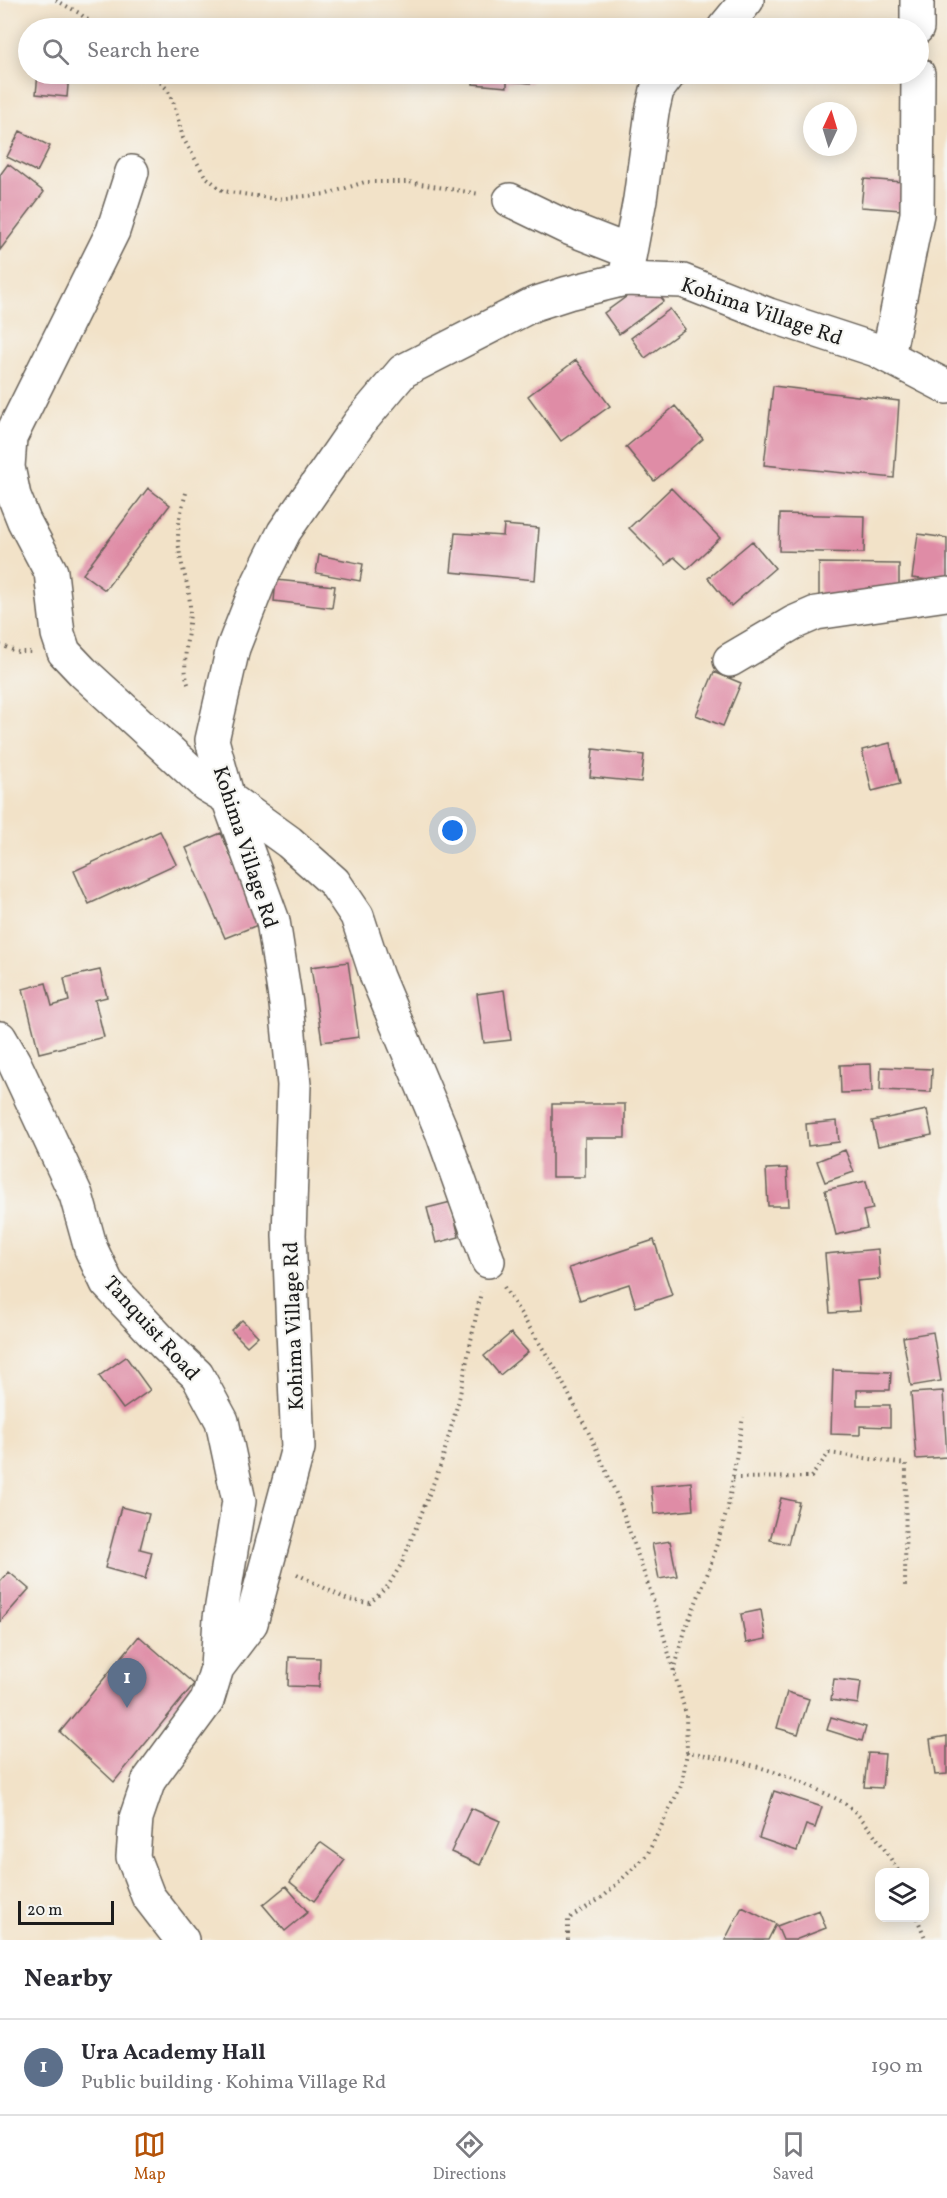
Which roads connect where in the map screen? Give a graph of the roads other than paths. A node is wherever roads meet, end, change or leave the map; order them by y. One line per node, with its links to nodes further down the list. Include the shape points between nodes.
1 (747, 0): 3 (street)
2 (917, 0): 4 (street)
3 (732, 18)
4 (917, 18)
5 (662, 84): 9 (street, via 652,112)
6 (918, 84): 10 (street, via 917,214)
7 (132, 172): 14 (street, via 113,231 10,438 9,467 24,521 51,572 58,634 64,652 206,785)
8 (510, 200): 9 (street, via 566,227)
9 (627, 266): 10 (street, Kohima Village Rd, via 683,281); 14 (street, Kohima Village Rd, via 534,304 403,371 360,422 284,532 233,648 212,740)
10 (888, 356): 11 (street, Kohima Village Rd)
11 (947, 387)
12 (947, 594): 13 (street, via 816,613)
13 (730, 660)
14 (228, 798): 16 (street, via 289,842 334,882 357,916 377,977 442,1131); 17 (street, Kohima Village Rd, via 273,921 286,1004 294,1085 289,1234 298,1448 251,1623)
15 (0, 1038): 17 (street, Tanquist Road, via 15,1062 76,1195 91,1249 108,1283 197,1375 222,1421 239,1501 220,1618)
16 (488, 1261)
17 (217, 1668): 18 (street, Kohima Village Rd, via 207,1701 149,1780 136,1818 134,1857 148,1896)
18 (182, 1940)

